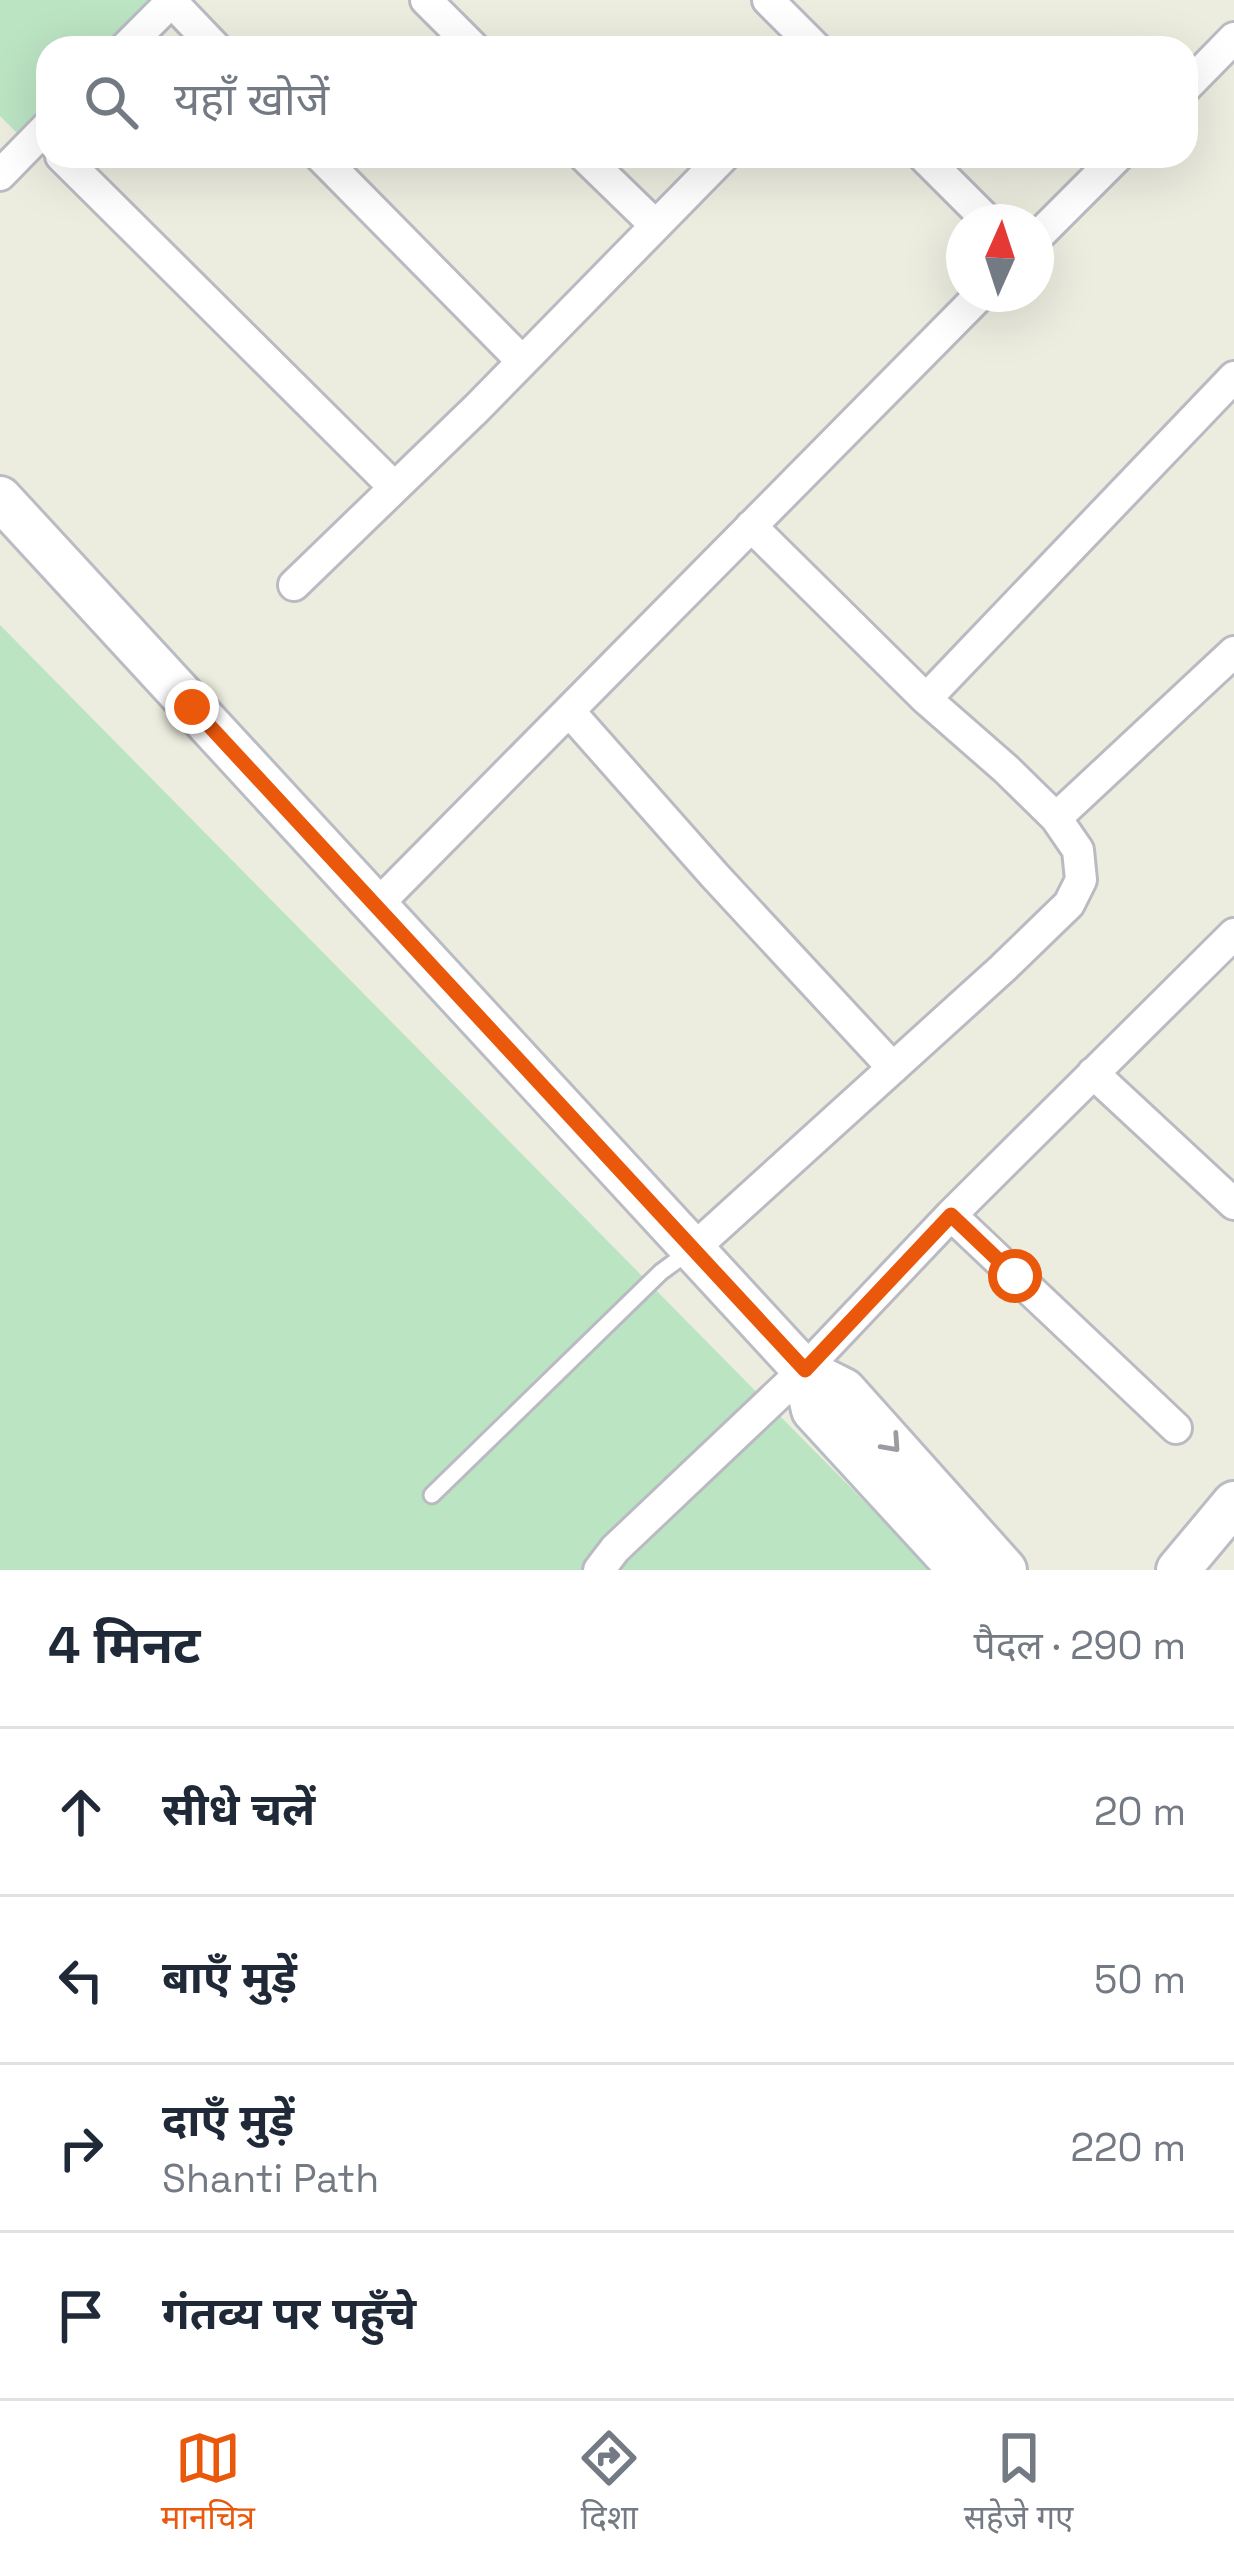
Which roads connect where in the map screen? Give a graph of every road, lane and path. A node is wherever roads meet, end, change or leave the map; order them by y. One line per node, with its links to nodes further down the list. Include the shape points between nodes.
1 (426, 0): 6 (street)
2 (768, 0): 7 (street)
3 (172, 1): 4 (street); 5 (street)
4 (137, 36)
5 (205, 36)
6 (462, 36)
7 (804, 36)
8 (1234, 38): 9 (street)
9 (1198, 75)
10 (36, 149): 17 (street)
11 (77, 168): 24 (street)
12 (332, 168): 22 (street)
13 (596, 168): 20 (street)
14 (712, 168): 20 (street)
15 (935, 168): 18 (street)
16 (1106, 168): 19 (street)
17 (0, 175)
18 (971, 204)
19 (1054, 220)
20 (655, 225): 22 (street)
21 (963, 312): 26 (street)
22 (522, 361): 24 (street)
23 (1234, 377): 29 (street)
24 (394, 488): 27 (street)
25 (0, 498): 32 (main road)
26 (751, 526): 29 (street); 30 (street)
27 (294, 585)
28 (1234, 652): 31 (street)
29 (926, 699): 31 (street)
30 (568, 711): 32 (street); 34 (street)
31 (1056, 818): 34 (street, via 1078,850 1081,880 1069,904)
32 (375, 907): 38 (main road)
33 (1234, 934): 35 (street)
34 (893, 1068): 38 (street)
35 (1093, 1072): 36 (street); 37 (street)
36 (1234, 1204)
37 (951, 1215): 39 (street); 40 (street)
38 (692, 1250): 39 (main road); 41 (lane)
39 (805, 1370): 43 (street); 44 (main road, via 813,1410); 45 (main road, one-way to 45, via 844,1390)
40 (1176, 1428)
41 (432, 1495)
42 (1234, 1503): 46 (main road)
43 (599, 1570)
44 (960, 1570)
45 (1005, 1570)
46 (1178, 1570)

